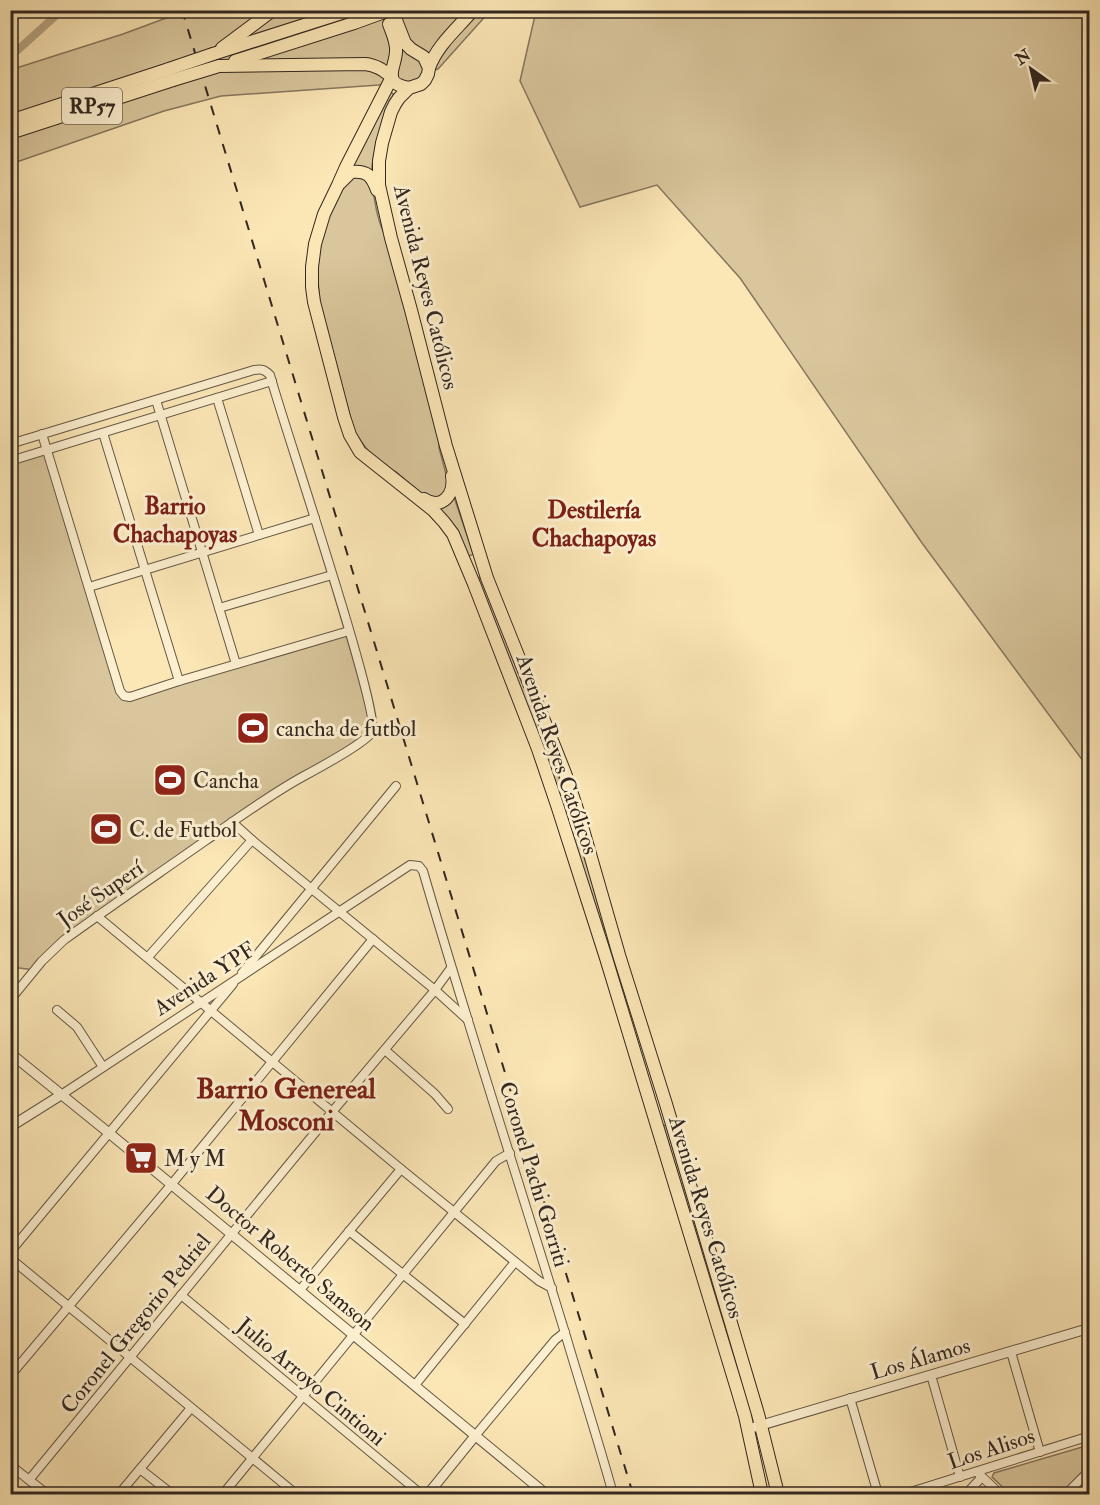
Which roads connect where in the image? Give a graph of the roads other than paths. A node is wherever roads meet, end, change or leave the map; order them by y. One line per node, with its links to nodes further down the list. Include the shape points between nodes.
1 (273, 10): 6 (main road)
2 (383, 10): 10 (main road, Avenida Reyes Católicos, via 397,50)
3 (391, 10): 5 (main road, RP57, bridge); 8 (main road, via 405,43 424,57)
4 (473, 10): 8 (main road, Avenida Reyes Católicos, via 435,54)
5 (352, 17): 6 (main road, RP57); 7 (main road, RP57)
6 (213, 54): 9 (main road, RP57, bridge)
7 (219, 66): 9 (main road, RP57, bridge); 10 (main road, via 365,64 374,65)
8 (429, 68): 11 (main road, Avenida Reyes Católicos, via 421,84)
9 (171, 75): 12 (main road, RP57); 13 (main road, RP57)
10 (392, 77): 11 (main road, via 400,86); 14 (main road, Avenida Reyes Católicos)
11 (409, 88): 15 (main road, Avenida Reyes Católicos, via 391,112 379,161 379,185)
12 (10, 121)
13 (10, 133)
14 (338, 185): 15 (main road, via 351,172 373,178); 26 (main road, Avenida Reyes Católicos, via 315,244 314,302 350,435 360,452)
15 (391, 238): 23 (main road, Avenida Reyes Católicos)
16 (272, 381): 17 (street); 18 (street, via 267,371 254,370); 27 (street)
17 (217, 398): 19 (street); 28 (street)
18 (156, 400): 19 (street); 21 (street)
19 (160, 415): 20 (street); 29 (street)
20 (104, 433): 24 (street); 30 (street)
21 (42, 434): 22 (street); 24 (street)
22 (10, 444)
23 (446, 446): 26 (main road, via 453,482 452,492 442,501 430,503); 90 (main road, Avenida Reyes Católicos, via 487,578 574,800)
24 (47, 450): 25 (street); 32 (street)
25 (10, 461)
26 (386, 473): 91 (main road, Avenida Reyes Católicos, via 433,510 453,534 538,749 613,980)
27 (315, 518): 28 (street); 31 (street)
28 (259, 535): 29 (street)
29 (202, 552): 30 (street); 33 (street)
30 (145, 570): 32 (street); 36 (street)
31 (332, 575): 33 (street); 34 (street)
32 (89, 587): 36 (street, via 122,694 130,697)
33 (219, 608): 35 (street)
34 (349, 631): 35 (street); 38 (street, José Superí, via 372,731)
35 (236, 664): 36 (street)
36 (179, 681)
37 (396, 786): 41 (street)
38 (232, 822): 39 (street); 43 (street, José Superí)
39 (252, 840): 41 (street); 45 (street)
40 (419, 866): 42 (street, Avenida YPF, via 410,865); 46 (street, Coronel Pachi Gorriti)
41 (313, 889): 42 (street); 47 (street)
42 (340, 912): 44 (street); 47 (street, Avenida YPF)
43 (98, 916): 45 (street); 49 (street, José Superí, via 54,949)
44 (373, 939): 48 (street); 56 (street)
45 (148, 957): 50 (street)
46 (451, 968): 48 (street, Coronel Gregorio Pedriel); 53 (street, Coronel Pachi Gorriti)
47 (237, 979): 50 (street, Avenida YPF); 52 (street)
48 (435, 990): 53 (street); 54 (street, Coronel Gregorio Pedriel)
49 (10, 1000)
50 (202, 1002): 52 (street); 57 (street, Avenida YPF)
51 (57, 1010): 57 (street, via 77,1027)
52 (212, 1011): 56 (street); 62 (street)
53 (468, 1020): 63 (street, Coronel Pachi Gorriti)
54 (385, 1050): 59 (street); 60 (street, Coronel Gregorio Pedriel)
55 (10, 1053): 58 (street, Doctor Roberto Samson)
56 (272, 1062): 60 (street); 65 (street)
57 (102, 1067): 58 (street, Avenida YPF)
58 (61, 1095): 61 (street, Avenida YPF); 62 (street, Doctor Roberto Samson)
59 (448, 1109)
60 (332, 1112): 64 (street); 68 (street, Coronel Gregorio Pedriel)
61 (10, 1127)
62 (110, 1133): 65 (street, Doctor Roberto Samson); 69 (street)
63 (510, 1154): 66 (street, via 496,1161); 73 (street, Coronel Pachi Gorriti)
64 (400, 1169): 66 (street); 67 (street)
65 (171, 1185): 68 (street, Doctor Roberto Samson); 76 (street)
66 (455, 1212): 71 (street); 72 (street)
67 (349, 1231): 72 (street); 74 (street)
68 (231, 1235): 74 (street, Doctor Roberto Samson); 75 (street, Coronel Gregorio Pedriel)
69 (10, 1252)
70 (10, 1258): 76 (street)
71 (515, 1262): 73 (street); 77 (street)
72 (404, 1274): 77 (street); 80 (street)
73 (552, 1288): 79 (street, Coronel Pachi Gorriti)
74 (300, 1290): 80 (street, Doctor Roberto Samson)
75 (181, 1295): 82 (street, Coronel Gregorio Pedriel); 87 (street, Julio Arroyo Cintioni)
76 (69, 1307): 82 (street); 83 (street)
77 (465, 1324): 86 (street)
78 (1089, 1328): 81 (street, Los Álamos)
79 (565, 1332): 92 (street); 110 (street, Coronel Pachi Gorriti)
80 (354, 1336): 86 (street, Doctor Roberto Samson); 87 (street)
81 (1011, 1352): 84 (street, Los Álamos); 94 (street)
82 (130, 1357): 89 (street); 101 (street, Coronel Gregorio Pedriel)
83 (14, 1366): 85 (street)
84 (931, 1375): 88 (street, Los Álamos); 100 (street)
85 (10, 1376)
86 (415, 1385): 92 (street, Doctor Roberto Samson)
87 (303, 1397): 95 (street); 107 (street, Julio Arroyo Cintioni)
88 (850, 1398): 90 (street, Los Álamos); 113 (street)
89 (191, 1408): 95 (street); 97 (street)
90 (761, 1425): 91 (street, Los Álamos); 112 (main road, Avenida Reyes Católicos)
91 (747, 1429): 111 (main road, Avenida Reyes Católicos)
92 (475, 1436): 108 (street); 109 (street, Doctor Roberto Samson)
93 (1089, 1436): 94 (street, Los Alisos)
94 (1040, 1452): 99 (street, Los Alisos)
95 (253, 1459): 105 (street); 106 (street)
96 (10, 1465): 101 (street)
97 (140, 1469): 103 (street); 104 (street)
98 (1089, 1470): 117 (street)
99 (979, 1474): 100 (street, Los Alisos); 115 (street); 116 (street)
100 (960, 1477): 114 (street, Los Alisos)
101 (29, 1480): 102 (street)
102 (47, 1494)
103 (119, 1494)
104 (172, 1494)
105 (224, 1494)
106 (296, 1494)
107 (421, 1494)
108 (428, 1494)
109 (546, 1494)
110 (613, 1494)
111 (762, 1494)
112 (778, 1494)
113 (878, 1494)
114 (904, 1494)
115 (966, 1494)
116 (1000, 1494)
117 (1066, 1494)

